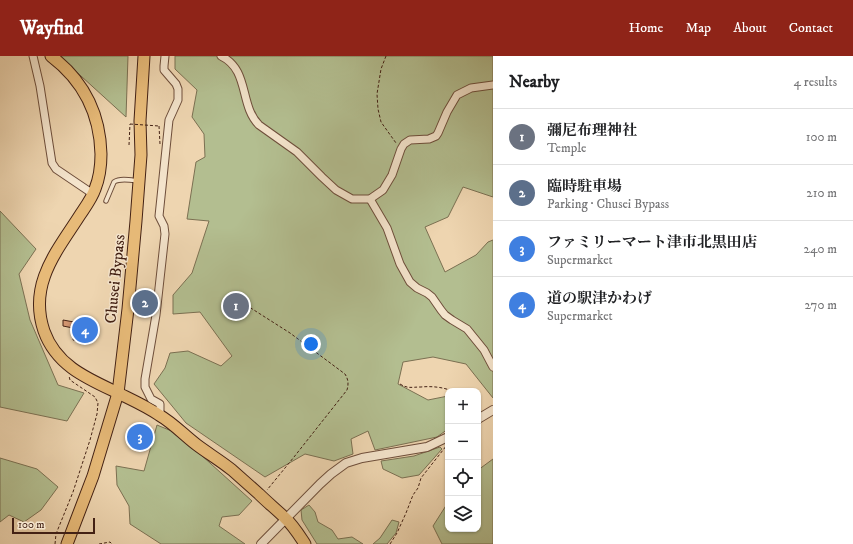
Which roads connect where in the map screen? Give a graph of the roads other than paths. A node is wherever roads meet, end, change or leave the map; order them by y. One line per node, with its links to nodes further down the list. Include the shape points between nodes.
1 (33, 56): 8 (street, via 52,162 56,169)
2 (51, 56): 8 (highway, via 79,85 90,101 97,122 101,161)
3 (144, 56): 7 (highway, Chusei Bypass)
4 (165, 56): 14 (street, via 164,70 176,84 178,100 169,120 159,216 165,234 156,315 145,379 145,387 151,399 160,404)
5 (221, 56): 9 (street, via 234,66 249,110 259,125 297,152 336,190 352,199)
6 (493, 85): 9 (street, via 471,88 457,96 436,136 407,141 383,190)
7 (139, 181): 10 (lane, via 117,180); 12 (highway, Chusei Bypass)
8 (93, 194): 12 (highway, via 44,275 40,290 40,317 55,352 72,369)
9 (370, 199): 11 (street, via 387,228 400,264 410,282 432,297 445,315 467,329 484,350)
10 (106, 201)
11 (493, 367)
12 (118, 393): 14 (highway); 18 (highway, Chusei Bypass, via 93,476)
13 (493, 410): 15 (street)
14 (160, 415): 17 (highway, via 232,470)
15 (481, 417)
16 (445, 439): 17 (street, via 426,447 346,463 331,474)
17 (286, 519): 19 (street); 20 (highway)
18 (68, 542)
19 (261, 544)
20 (305, 544)

